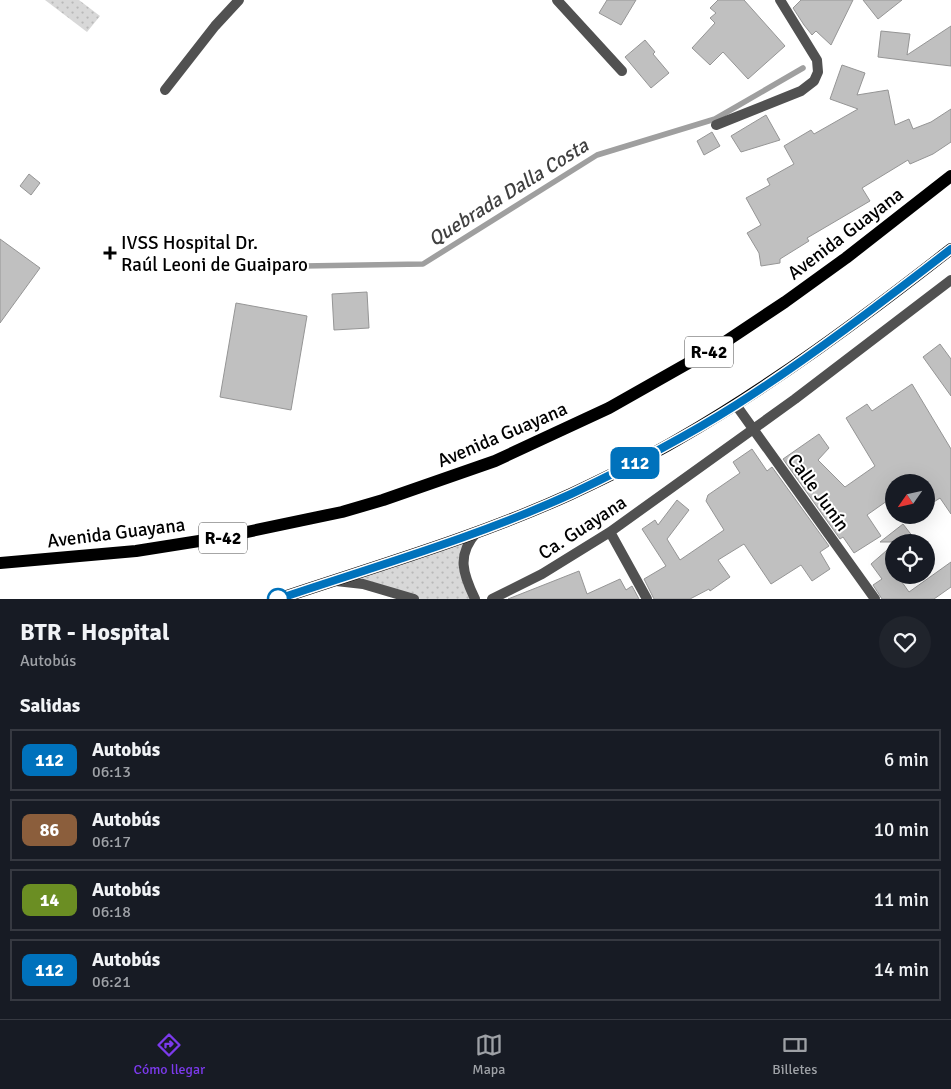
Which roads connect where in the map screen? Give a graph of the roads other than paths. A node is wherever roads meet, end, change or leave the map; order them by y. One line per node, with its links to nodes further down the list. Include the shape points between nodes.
1 (239, 0): 5 (street)
2 (557, 0): 4 (street)
3 (780, 0): 6 (street, via 817,60 818,72 814,81 801,90)
4 (622, 71)
5 (165, 90)
6 (716, 125)
7 (951, 176): 14 (main road, Avenida Guayana / R-42, via 831,269 722,344 609,408 495,461 342,512 218,538 136,551)
8 (951, 249): 10 (main road, via 868,313)
9 (951, 280): 11 (street, Ca. Guayana)
10 (736, 405): 11 (street, Calle Junín); 12 (main road, via 675,442 625,467 553,502)
11 (753, 430): 13 (street, Ca. Guayana); 21 (street, Calle Junín)
12 (476, 532): 15 (main road); 18 (street, via 466,547 463,567)
13 (610, 532): 19 (street, Ca. Guayana, via 542,574); 20 (street)
14 (0, 563)
15 (332, 580): 16 (main road); 17 (street, via 363,584)
16 (278, 599)
17 (414, 599)
18 (475, 599)
19 (492, 599)
20 (647, 599)
21 (875, 599)

